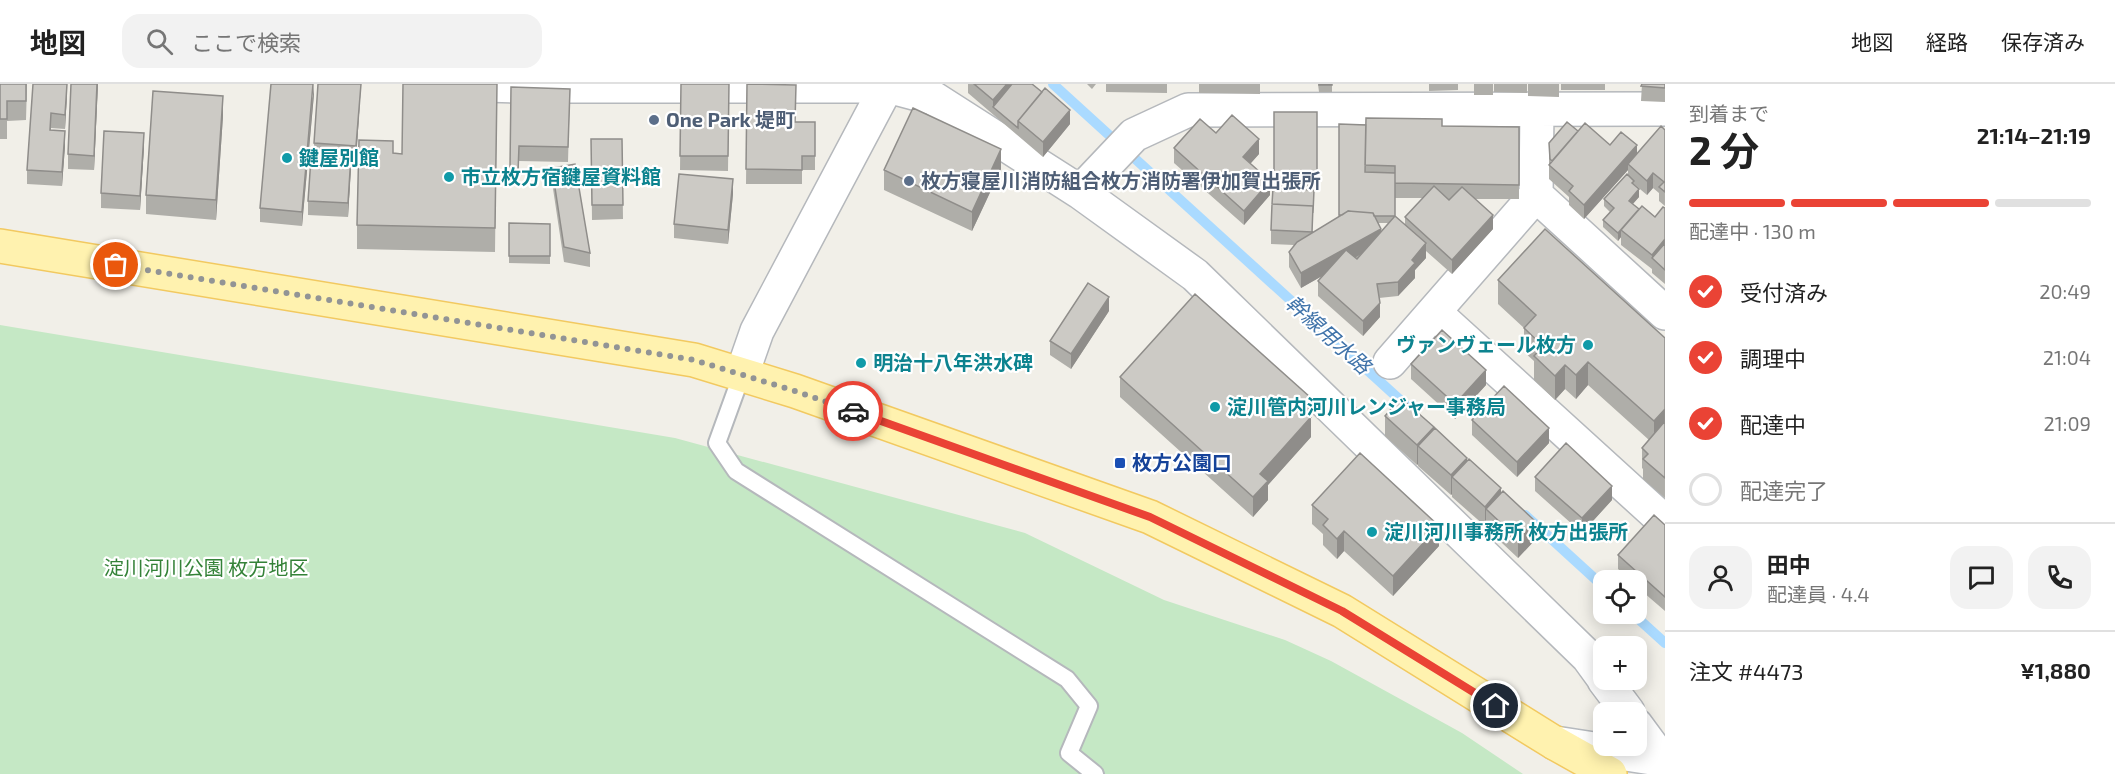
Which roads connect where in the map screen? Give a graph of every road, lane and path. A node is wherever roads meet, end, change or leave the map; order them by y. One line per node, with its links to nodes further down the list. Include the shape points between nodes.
1 (453, 84): 2 (street)
2 (888, 85): 5 (street, via 933,98); 11 (street, via 757,331)
3 (1537, 109): 4 (street); 5 (street, via 1188,110 1134,135); 6 (street)
4 (1665, 109)
5 (1080, 192): 13 (street, via 1195,275)
6 (1536, 195): 8 (street); 9 (street)
7 (0, 246): 11 (main road, via 694,360)
8 (1434, 312): 10 (street); 12 (street)
9 (1665, 313)
10 (1390, 362)
11 (742, 374): 15 (main road, via 1150,517 1342,611); 17 (lane, via 717,443 736,471 1067,679 1089,706 1069,753)
12 (1665, 522)
13 (1593, 664)
14 (1647, 739): 16 (street)
15 (1553, 742): 16 (street); 18 (main road); 19 (main road)
16 (1663, 759)
17 (1095, 774)
18 (1592, 774)
19 (1610, 774)

